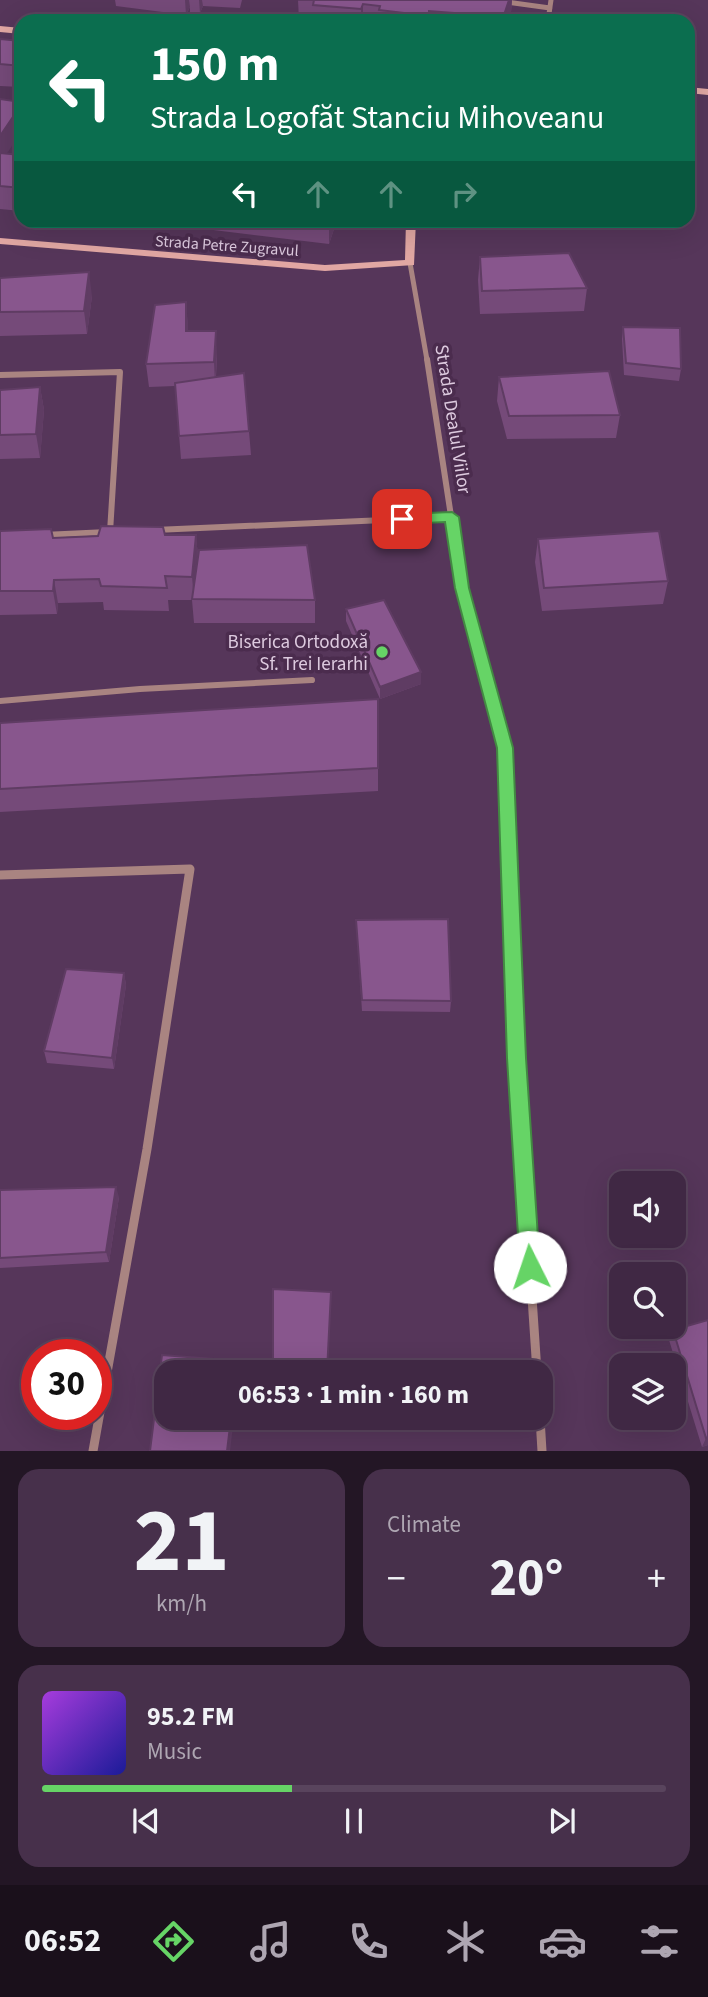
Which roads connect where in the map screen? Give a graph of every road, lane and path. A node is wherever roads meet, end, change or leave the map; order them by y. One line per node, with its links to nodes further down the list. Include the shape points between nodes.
1 (492, 0): 3 (street)
2 (551, 0): 3 (street)
3 (550, 8): 4 (street)
4 (549, 14)
5 (411, 228): 7 (street, Strada Dealul Viilor)
6 (0, 241): 7 (street, Strada Petre Zugravul, via 325,268)
7 (410, 263): 9 (street, Strada Dealul Viilor)
8 (0, 375): 12 (street, via 121,372)
9 (452, 517): 10 (street); 17 (street, Strada Dealul Viilor, via 462,588 505,748 516,1058)
10 (149, 530)
11 (123, 531): 12 (street)
12 (110, 532): 13 (street)
13 (28, 536)
14 (312, 680): 15 (street)
15 (0, 701)
16 (0, 875): 19 (street, via 190,869 147,1149)
17 (536, 1360)
18 (541, 1430): 20 (street)
19 (93, 1451)
20 (542, 1451)

